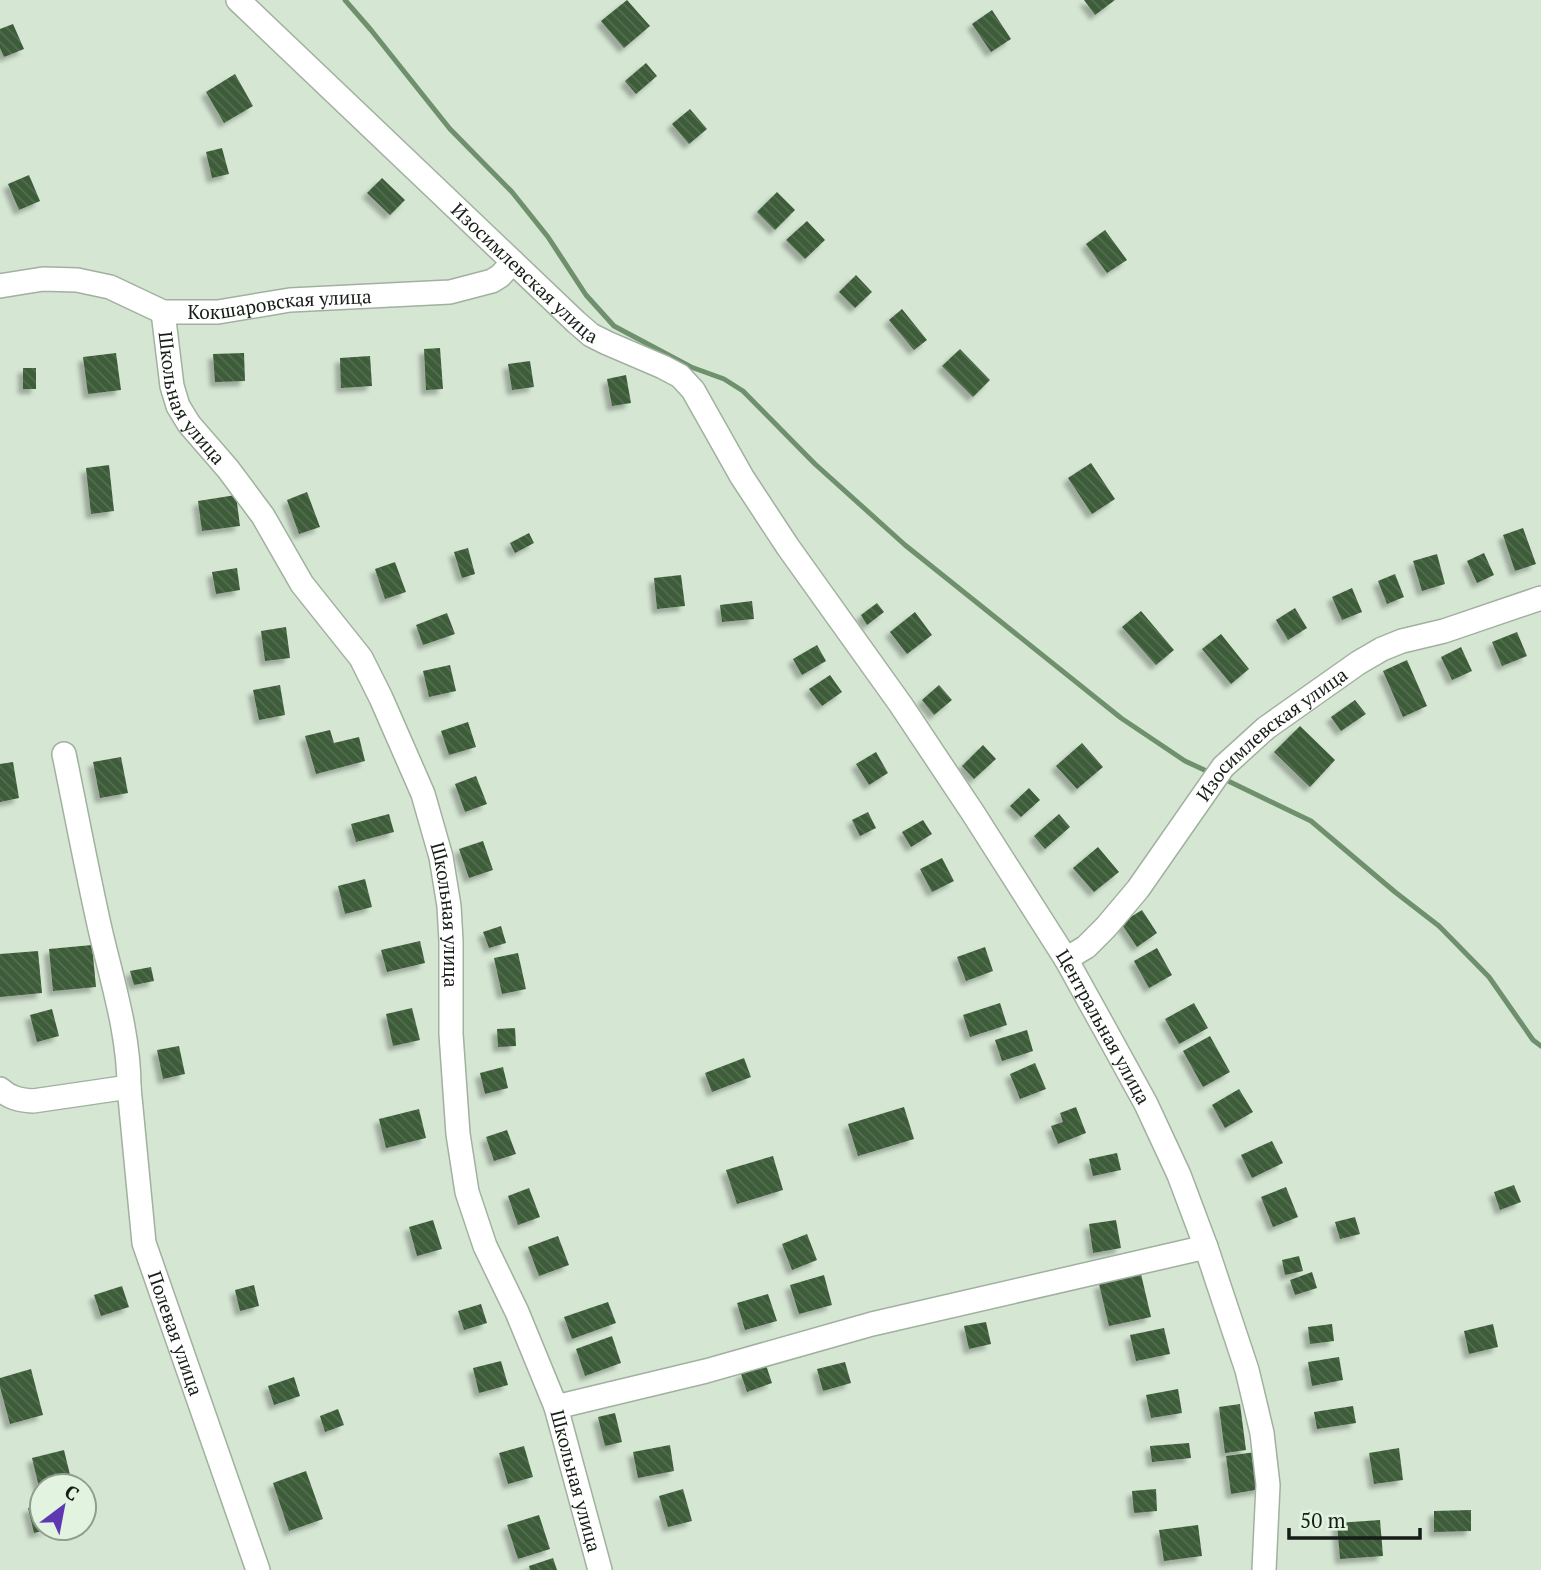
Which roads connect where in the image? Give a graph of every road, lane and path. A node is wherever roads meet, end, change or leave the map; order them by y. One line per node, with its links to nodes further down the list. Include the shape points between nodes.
1 (240, 2): 2 (street, Изосимлевская улица)
2 (513, 261): 4 (street, Кокшаровская улица, via 492,281 450,292 290,300 219,312); 5 (street, Изосимлевская улица, via 592,335 680,376 693,390)
3 (0, 286): 4 (street, Кокшаровская улица, via 43,279 77,280 110,287)
4 (163, 312): 12 (street, Школьная улица, via 178,406 263,516 302,584 361,658 423,794 449,906 451,1034 467,1192 485,1246)
5 (788, 547): 8 (street, Центральная улица, via 901,705)
6 (1541, 598): 8 (street, Изосимлевская улица, via 1382,649 1266,728 1223,767 1106,927)
7 (64, 754): 9 (street, Полевая улица, via 122,1021)
8 (1066, 959): 11 (street, Центральная улица, via 1146,1104)
9 (129, 1087): 10 (street, via 33,1101 9,1097); 13 (street, Полевая улица, via 144,1243)
10 (0, 1089)
11 (1206, 1247): 12 (street, via 872,1324); 15 (street, Центральная улица, via 1247,1370 1262,1433 1268,1485)
12 (556, 1407): 14 (street, Школьная улица)
13 (258, 1570)
14 (600, 1570)
15 (1264, 1570)

